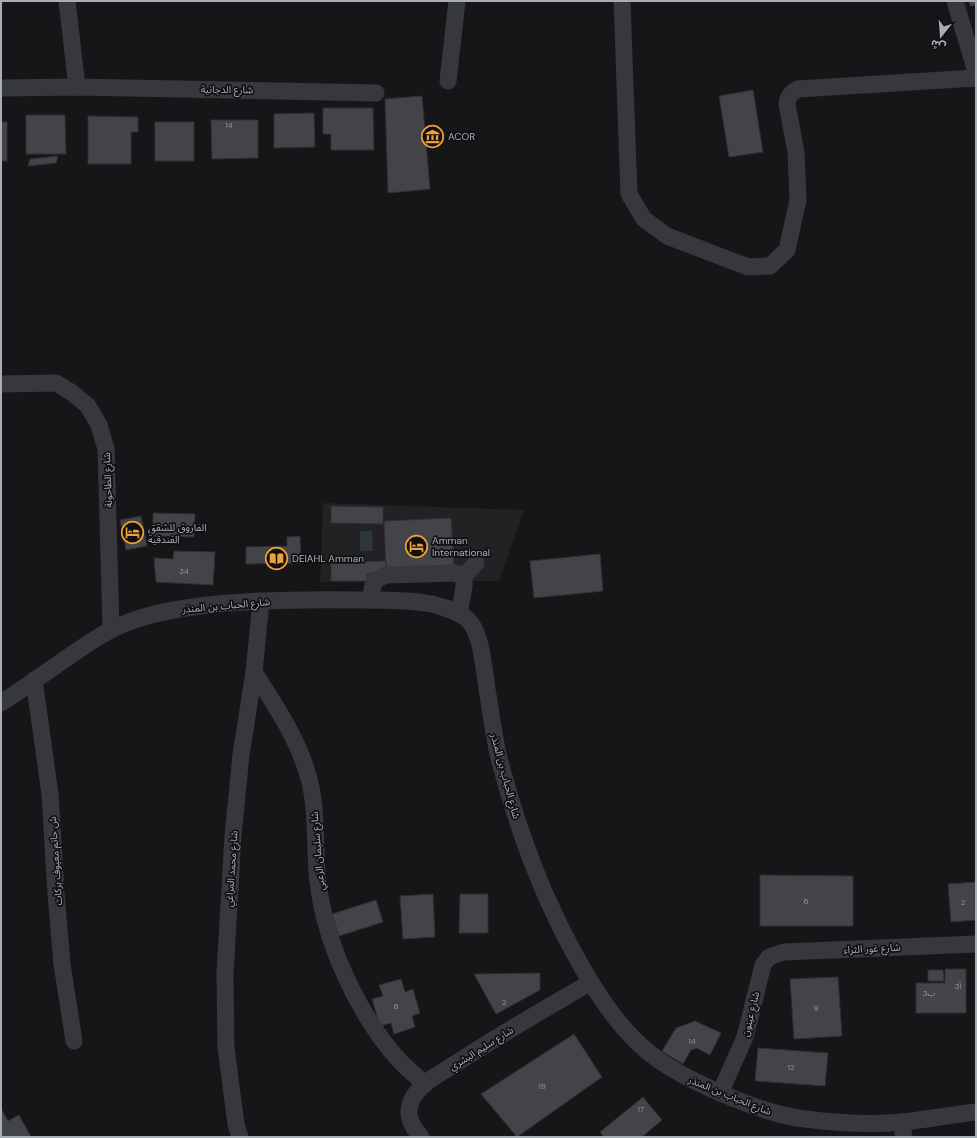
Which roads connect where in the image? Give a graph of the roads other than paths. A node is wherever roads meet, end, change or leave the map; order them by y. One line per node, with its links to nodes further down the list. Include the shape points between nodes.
1 (67, 1): 8 (street)
2 (457, 1): 7 (street)
3 (622, 1): 6 (street, via 629,194 644,219 667,236 748,267 770,266 787,250 798,200 796,152 787,104 792,92 798,89)
4 (955, 1): 5 (street)
5 (976, 72)
6 (976, 78)
7 (448, 81)
8 (77, 87): 9 (street, شارع الدجانية); 10 (street, شارع الدجانية)
9 (1, 88)
10 (376, 93)
11 (1, 384): 17 (street, شارع الطاحونة, via 56,383 88,406 99,425 106,449)
12 (476, 563): 13 (street)
13 (464, 576): 14 (street, via 455,573 386,575 375,580); 16 (street)
14 (370, 600): 15 (street, شارع الحباب بن المنذر); 16 (street, شارع الحباب بن المنذر, via 430,604)
15 (261, 601): 17 (street, شارع الحباب بن المنذر, via 159,613); 18 (street, شارع محمد المراغي)
16 (459, 614): 23 (street, شارع الحباب بن المنذر, via 468,620 475,631 482,651 494,735 507,788 534,869 569,944)
17 (111, 629): 19 (street, شارع الحباب بن المنذر)
18 (254, 672): 25 (street, شارع سليمان الزعبي, via 293,738 309,780 315,819 321,900 333,944 346,976 376,1032 399,1060); 29 (street, شارع محمد المراغي, via 240,763 225,973 226,1048)
19 (34, 680): 20 (street, شارع الحباب بن المنذر); 24 (street, ش حاتم معيوف بركات, via 50,794 62,964)
20 (1, 703)
21 (976, 944): 22 (street, شارع غور الثراء, via 784,952)
22 (769, 957): 26 (street, شارع عينون, via 760,972 745,1037)
23 (591, 982): 25 (street, شارع سليم البشري, via 483,1046); 26 (street, شارع الحباب بن المنذر, via 613,1016 639,1044 658,1060)
24 (74, 1041)
25 (425, 1084): 30 (street, شارع سليم البشري, via 414,1096 408,1113 413,1127)
26 (720, 1093): 28 (street, شارع الحباب بن المنذر, via 778,1114)
27 (976, 1112): 28 (street, شارع الحباب بن المنذر)
28 (903, 1130)
29 (240, 1137)
30 (421, 1137)

